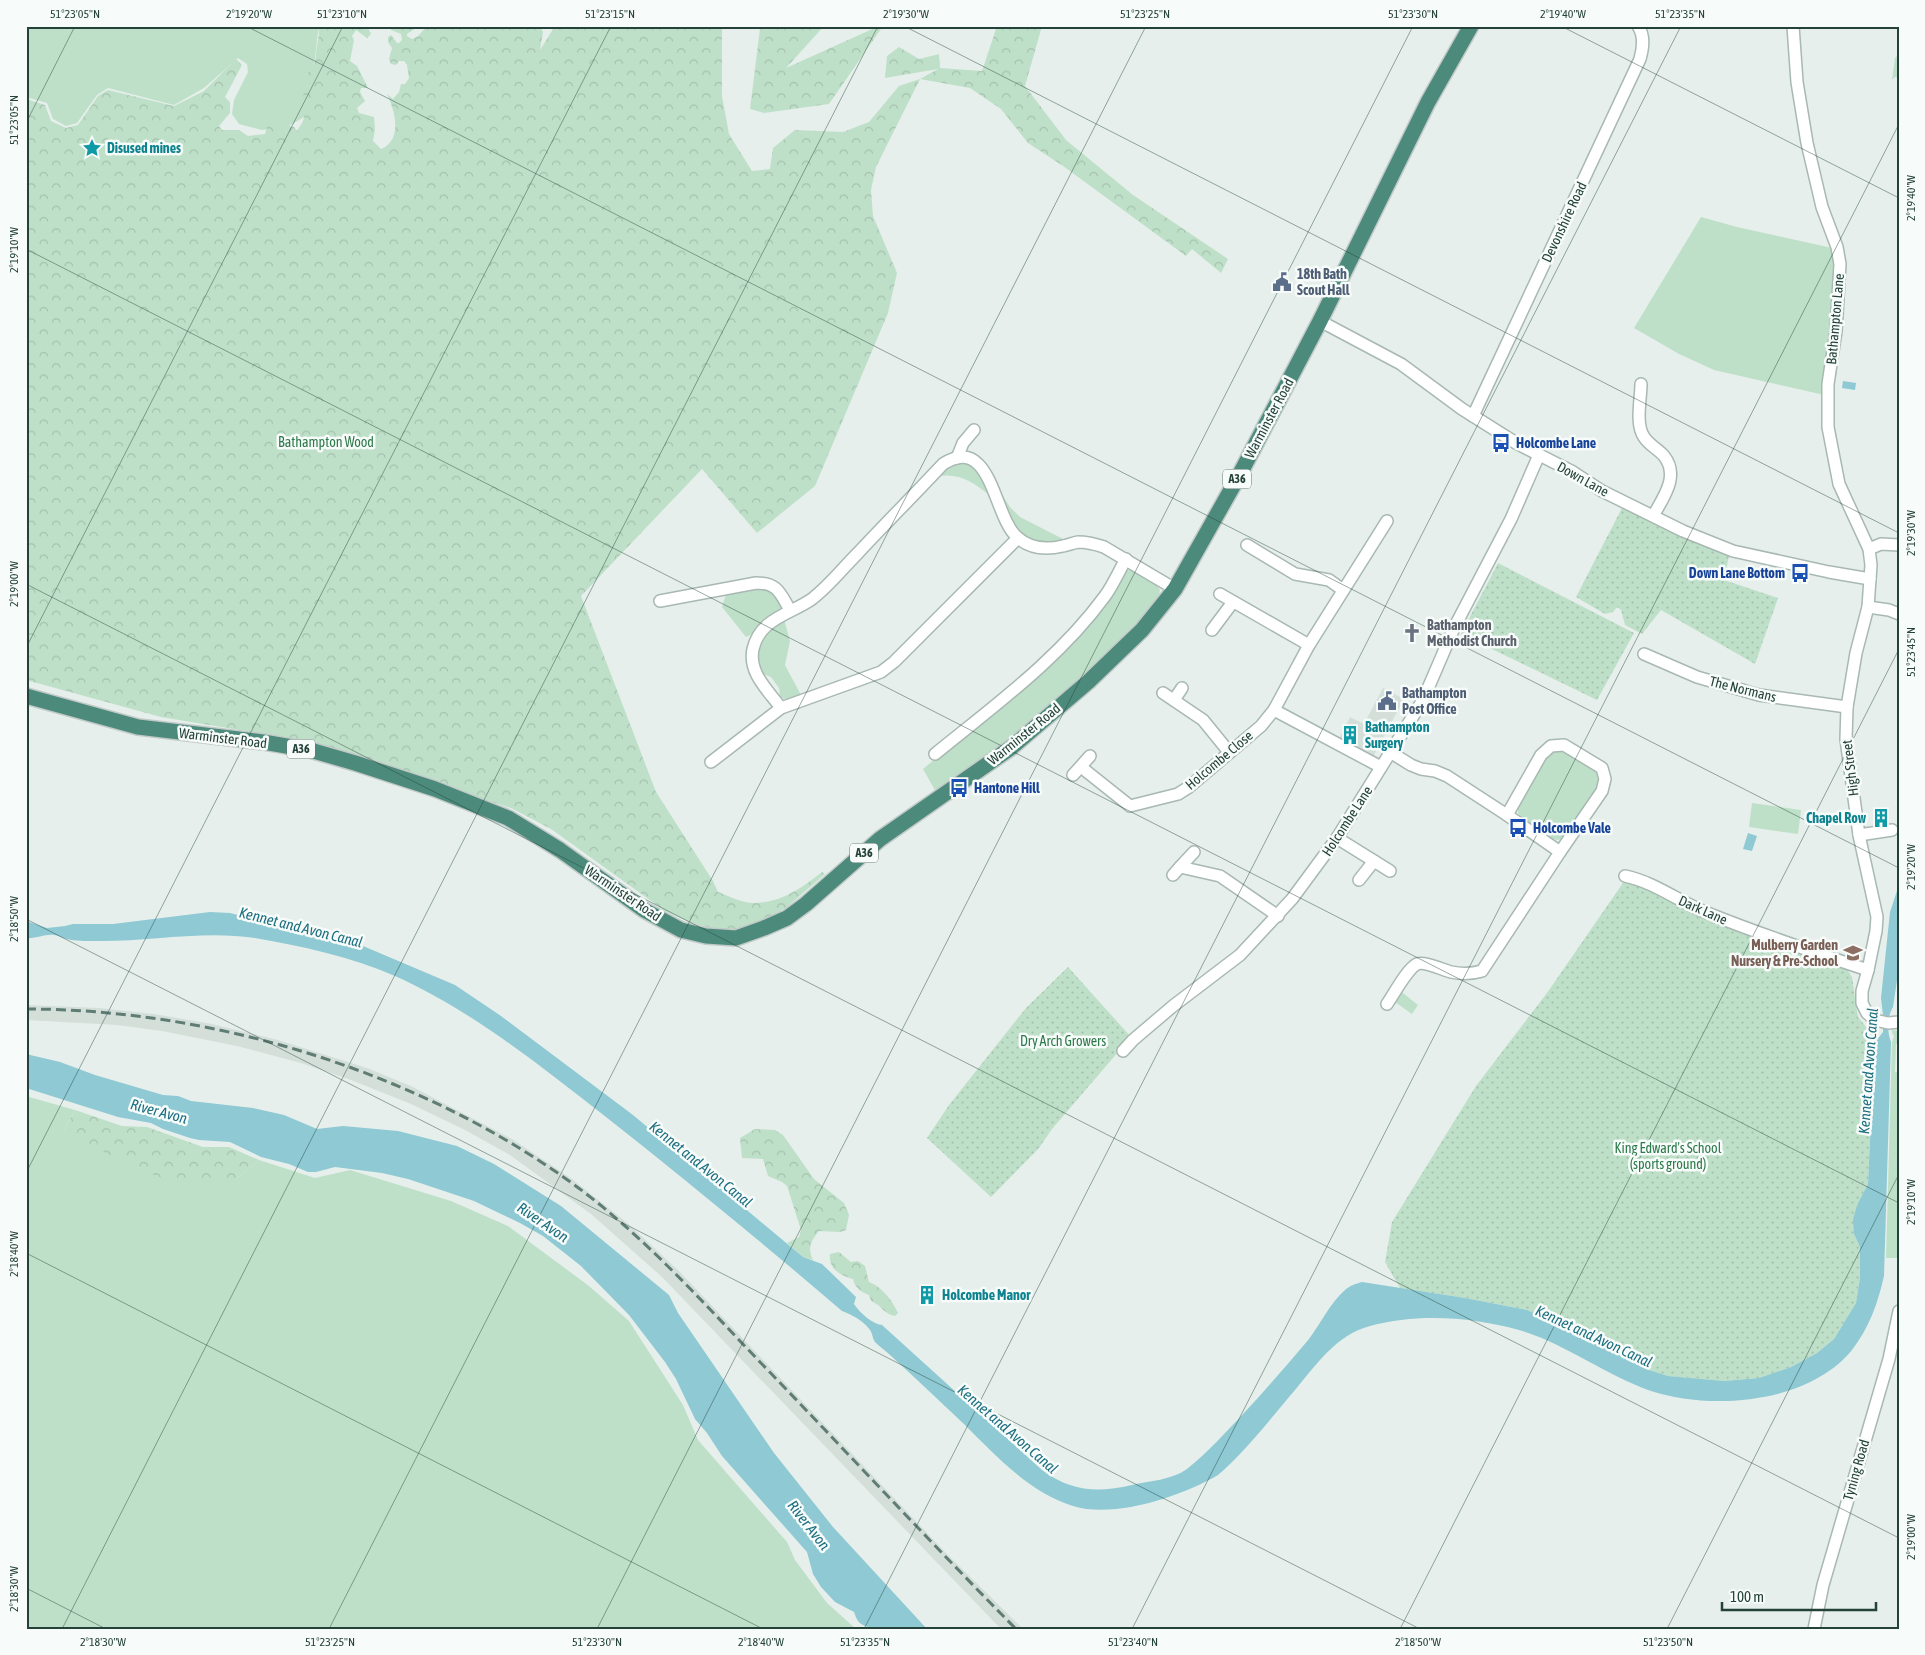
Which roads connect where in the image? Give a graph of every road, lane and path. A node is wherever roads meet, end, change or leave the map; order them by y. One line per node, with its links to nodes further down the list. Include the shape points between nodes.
1 (1471, 26): 4 (highway, Warminster Road / A36, via 1428,102)
2 (1638, 26): 6 (street, Devonshire Road, via 1643,46 1640,59)
3 (1793, 26): 17 (street, Bathampton Lane, via 1797,82 1807,144 1840,264 1836,331 1828,384 1828,427 1839,484)
4 (1320, 321): 6 (street, Down Lane, via 1401,364); 20 (highway, Warminster Road / A36)
5 (1641, 384): 10 (street, via 1639,421 1643,436 1664,456 1671,470 1670,486)
6 (1473, 416): 8 (street, Down Lane)
7 (974, 430): 9 (street, via 963,443)
8 (1539, 455): 10 (street, Down Lane); 39 (street, Holcombe Lane, via 1512,519 1454,628 1430,688)
9 (957, 458): 14 (street, via 965,457 984,469 1008,528); 26 (street, via 943,464 814,597)
10 (1653, 516): 19 (street, Down Lane, via 1732,551)
11 (1387, 521): 13 (street, Holcombe Close)
12 (1369, 526): 13 (street)
13 (1379, 533): 21 (street, Holcombe Close)
14 (1018, 538): 18 (street, via 1037,548 1091,543); 36 (street, via 881,672)
15 (1247, 545): 21 (street, via 1275,557 1295,574 1329,580)
16 (1899, 545): 17 (street, via 1880,544)
17 (1869, 548): 19 (street, Bathampton Lane)
18 (1126, 559): 20 (street); 40 (street, via 1106,594 1077,631 1040,668)
19 (1870, 579): 25 (street, High Street)
20 (1175, 589): 33 (highway, Warminster Road / A36, via 1142,630 1088,682 1012,747 880,839 787,918 736,938 681,930 644,910 515,822 426,786 324,754 263,742 138,727)
21 (1343, 590): 29 (street, Holcombe Close)
22 (1220, 594): 24 (street)
23 (660, 601): 26 (street, via 765,583 778,590)
24 (1233, 602): 28 (street); 29 (street)
25 (1868, 607): 27 (street); 35 (street, High Street)
26 (790, 610): 36 (street, via 761,633 753,649 754,672)
27 (1899, 614)
28 (1212, 630)
29 (1309, 645): 37 (street, Holcombe Close)
30 (1644, 654): 35 (street, The Normans, via 1697,677 1758,695)
31 (1182, 688): 34 (street)
32 (1163, 693): 34 (street)
33 (26, 696)
34 (1174, 700): 38 (street, via 1203,720)
35 (1846, 707): 46 (street, High Street, via 1847,747)
36 (782, 708): 42 (street)
37 (1274, 710): 38 (street, Holcombe Close, via 1261,726); 43 (street)
38 (1229, 752): 41 (street, Holcombe Close, via 1178,794 1130,806 1077,771)
39 (1390, 752): 43 (street, Holcombe Lane); 44 (street, via 1411,765 1447,776)
40 (935, 754)
41 (1090, 756)
42 (711, 762)
43 (1381, 767): 47 (street, Holcombe Lane)
44 (1507, 816): 49 (street); 49 (street, via 1541,755 1550,746 1564,746 1602,768 1605,779 1602,791)
45 (1892, 830): 46 (street)
46 (1859, 835): 55 (street, High Street, via 1877,916)
47 (1337, 838): 50 (street); 54 (street, Holcombe Lane)
48 (1194, 852): 54 (street, via 1177,871 1220,876)
49 (1560, 852): 56 (street, via 1482,971 1452,972 1417,964)
50 (1374, 861): 51 (street); 53 (street)
51 (1390, 871)
52 (1625, 876): 55 (street, Dark Lane, via 1640,879 1705,912)
53 (1359, 880)
54 (1278, 916): 58 (street, Holcombe Lane, via 1229,966 1173,1006)
55 (1868, 970): 57 (street, High Street, via 1862,997 1867,1013 1880,1022)
56 (1387, 1004)
57 (1899, 1022)
58 (1123, 1051)
59 (1899, 1311): 60 (street, Tyning Road, via 1889,1359 1823,1585)
60 (1814, 1629)

